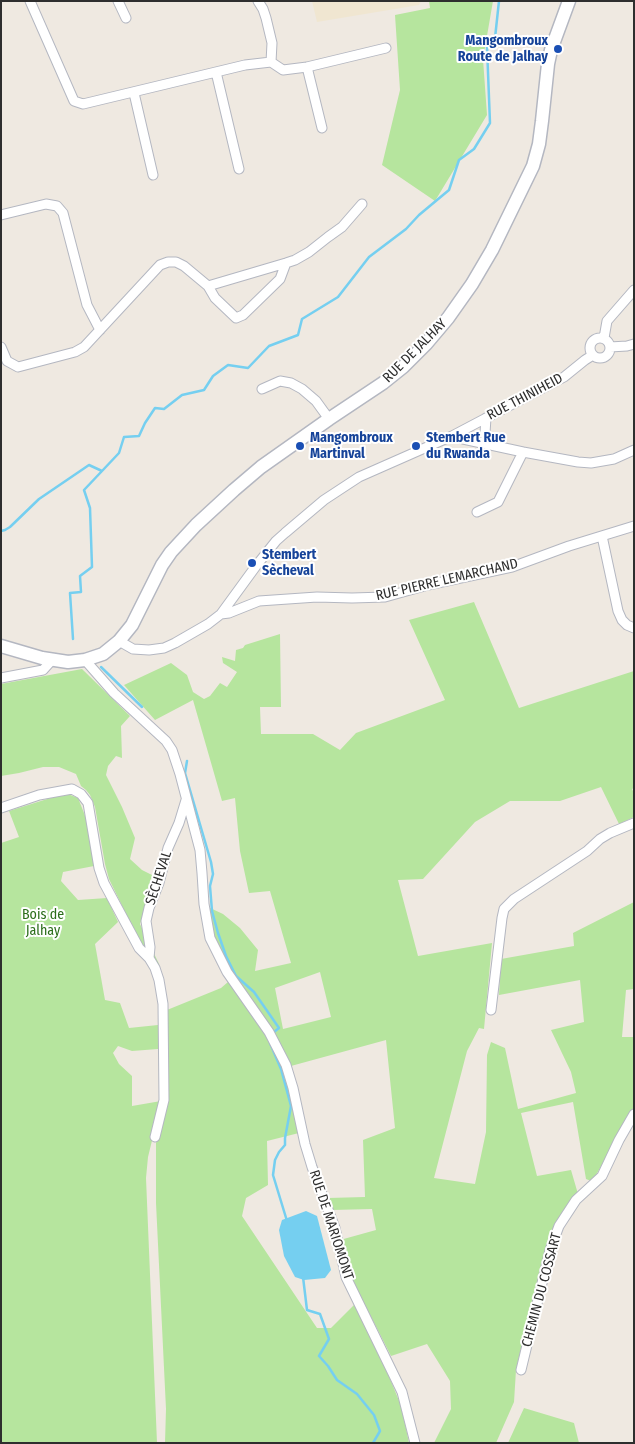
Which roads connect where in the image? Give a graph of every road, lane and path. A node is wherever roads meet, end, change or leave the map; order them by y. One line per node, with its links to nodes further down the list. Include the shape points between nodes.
1 (30, 1): 10 (street, via 74,101 83,104)
2 (118, 1): 5 (street)
3 (258, 1): 7 (street, via 264,9 272,43)
4 (569, 1): 27 (main road, RUE DE JALHAY, via 551,50 539,144 533,166 492,250 472,284 426,344 383,383)
5 (126, 18)
6 (386, 48): 8 (street)
7 (271, 62): 8 (street, via 283,70); 9 (street)
8 (307, 67): 11 (street)
9 (216, 72): 10 (street); 12 (street)
10 (134, 93): 13 (street)
11 (322, 128)
12 (239, 169)
13 (153, 175)
14 (362, 204): 16 (street, via 342,226 309,252)
15 (1, 215): 19 (street, via 46,204 57,206 63,213 86,305)
16 (286, 263): 17 (street); 17 (street, via 280,279 236,318 215,298)
17 (208, 286): 19 (street, via 184,266 168,262 160,266)
18 (634, 290): 20 (street, RUE THINIHEID, via 608,321)
19 (100, 330): 22 (street, via 76,352 18,366 7,361)
20 (604, 338): 23 (street); 24 (street, RUE THINIHEID, via 592,342 590,349)
21 (634, 344): 23 (street)
22 (1, 347)
23 (610, 347): 24 (street, RUE THINIHEID, via 606,356 599,358)
24 (593, 355): 26 (street, RUE THINIHEID, via 564,377)
25 (262, 389): 27 (street, via 280,381 291,383 316,402)
26 (486, 418): 28 (street, RUE THINIHEID); 29 (street)
27 (329, 419): 37 (main road, RUE DE JALHAY, via 255,472 181,540 162,565 132,625)
28 (452, 436): 29 (street); 35 (street, RUE THINIHEID, via 359,478 324,500 276,541)
29 (487, 444): 31 (street)
30 (634, 450): 31 (street, via 614,459 591,462)
31 (523, 452): 32 (street, via 498,502)
32 (477, 512)
33 (634, 526): 34 (street, RUE PIERRE LEMARCHAND)
34 (602, 536): 35 (street, RUE PIERRE LEMARCHAND, via 512,567 385,597 259,601); 36 (street, via 618,611 622,620)
35 (221, 614): 37 (street, RUE PIERRE LEMARCHAND, via 164,648 133,649)
36 (634, 628)
37 (119, 641): 40 (main road, RUE DE JALHAY, via 103,654)
38 (1, 646): 39 (main road)
39 (52, 660): 40 (main road); 41 (street, via 43,670)
40 (85, 660): 42 (street, RUE DE MARIOMONT, via 114,693 166,741 172,750)
41 (1, 678)
42 (187, 800): 45 (street, SÈCHEVAL, via 149,908 146,921); 50 (street, RUE DE MARIOMONT, via 200,850 210,938 227,972 269,1032 286,1065 305,1144 335,1228 346,1277 402,1392)
43 (1, 808): 45 (street, via 72,788 85,798 104,883 138,948)
44 (634, 823): 46 (street, via 600,839 504,909)
45 (149, 958): 48 (street, via 159,980 163,1004 164,1100)
46 (491, 1010)
47 (634, 1114): 49 (street, CHEMIN DU COSSART, via 602,1176 576,1200 559,1226)
48 (155, 1137)
49 (521, 1370)
50 (415, 1443)

